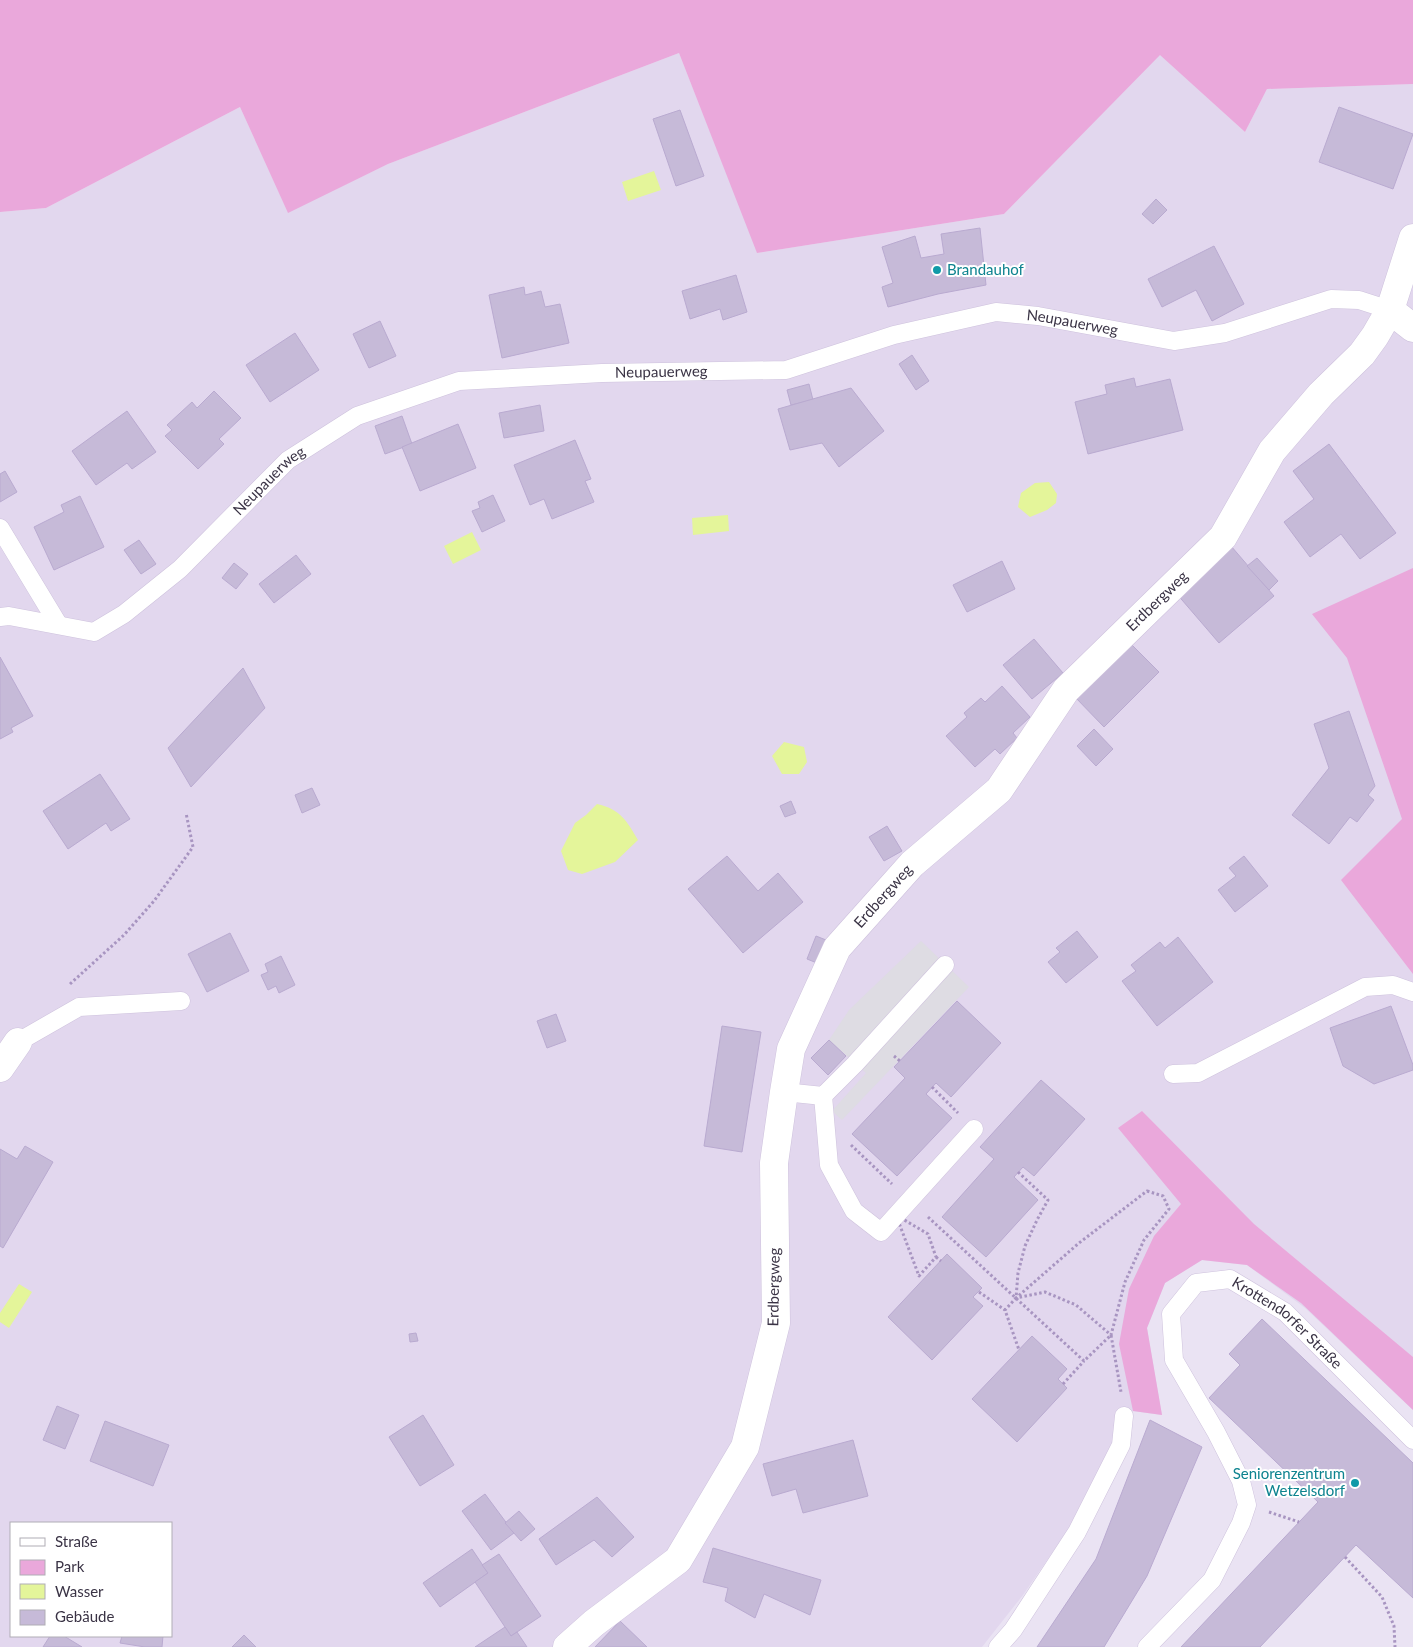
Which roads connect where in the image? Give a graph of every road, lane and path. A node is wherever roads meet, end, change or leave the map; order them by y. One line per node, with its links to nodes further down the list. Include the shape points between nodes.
1 (1413, 238): 2 (street, Erdbergweg)
2 (1390, 310): 3 (street); 6 (lane, Neupauerweg, via 1359,300 1331,299 1225,333 1174,341 1038,316 996,312 894,335 786,370 602,373 459,381 357,416 288,460 180,569 124,614 94,632); 15 (street, Erdbergweg, via 1362,354 1321,394 1272,451 1223,537 1066,690 999,790 912,864 837,948 791,1049)
3 (1413, 328)
4 (0, 528): 6 (lane)
5 (0, 617): 6 (lane, Neupauerweg)
6 (58, 624)
7 (186, 813): 9 (path, via 193,847 154,901 124,935)
8 (946, 965): 16 (lane)
9 (64, 989)
10 (1413, 992): 14 (lane, via 1393,985 1365,987 1198,1073)
11 (181, 1001): 12 (lane, via 79,1008)
12 (18, 1042): 13 (street)
13 (0, 1068)
14 (1173, 1074)
15 (784, 1092): 16 (lane); 36 (street, Erdbergweg, via 774,1163 776,1323 744,1447 678,1560)
16 (823, 1096): 17 (lane)
17 (825, 1121): 20 (path); 21 (lane, via 828,1165 854,1211 881,1232)
18 (974, 1129): 20 (lane)
19 (1018, 1172): 25 (path, via 1048,1200 1025,1246)
20 (910, 1200): 21 (lane); 25 (path)
21 (896, 1215): 22 (path, via 928,1234); 22 (path, via 919,1276)
22 (936, 1257): 23 (path)
23 (941, 1261)
24 (979, 1292): 26 (path)
25 (1016, 1298): 26 (path); 27 (path, via 1045,1292 1076,1305); 27 (path, via 1079,1243 1147,1191 1163,1196 1169,1209 1144,1240 1125,1282); 29 (path)
26 (1005, 1310): 28 (path)
27 (1112, 1335): 29 (path); 31 (path)
28 (1018, 1350)
29 (1084, 1361): 30 (path)
30 (1063, 1384)
31 (1124, 1416): 37 (lane, via 1121,1445 1077,1532 1013,1630)
32 (1413, 1440): 33 (lane, Krottendorfer Straße, via 1285,1312 1230,1279 1196,1283 1171,1314 1174,1360 1241,1481)
33 (1247, 1505): 34 (path); 38 (lane, via 1212,1580)
34 (1299, 1522)
35 (1344, 1557): 39 (path, via 1382,1597 1394,1626)
36 (567, 1647)
37 (998, 1647)
38 (1147, 1647)
39 (1395, 1647)

